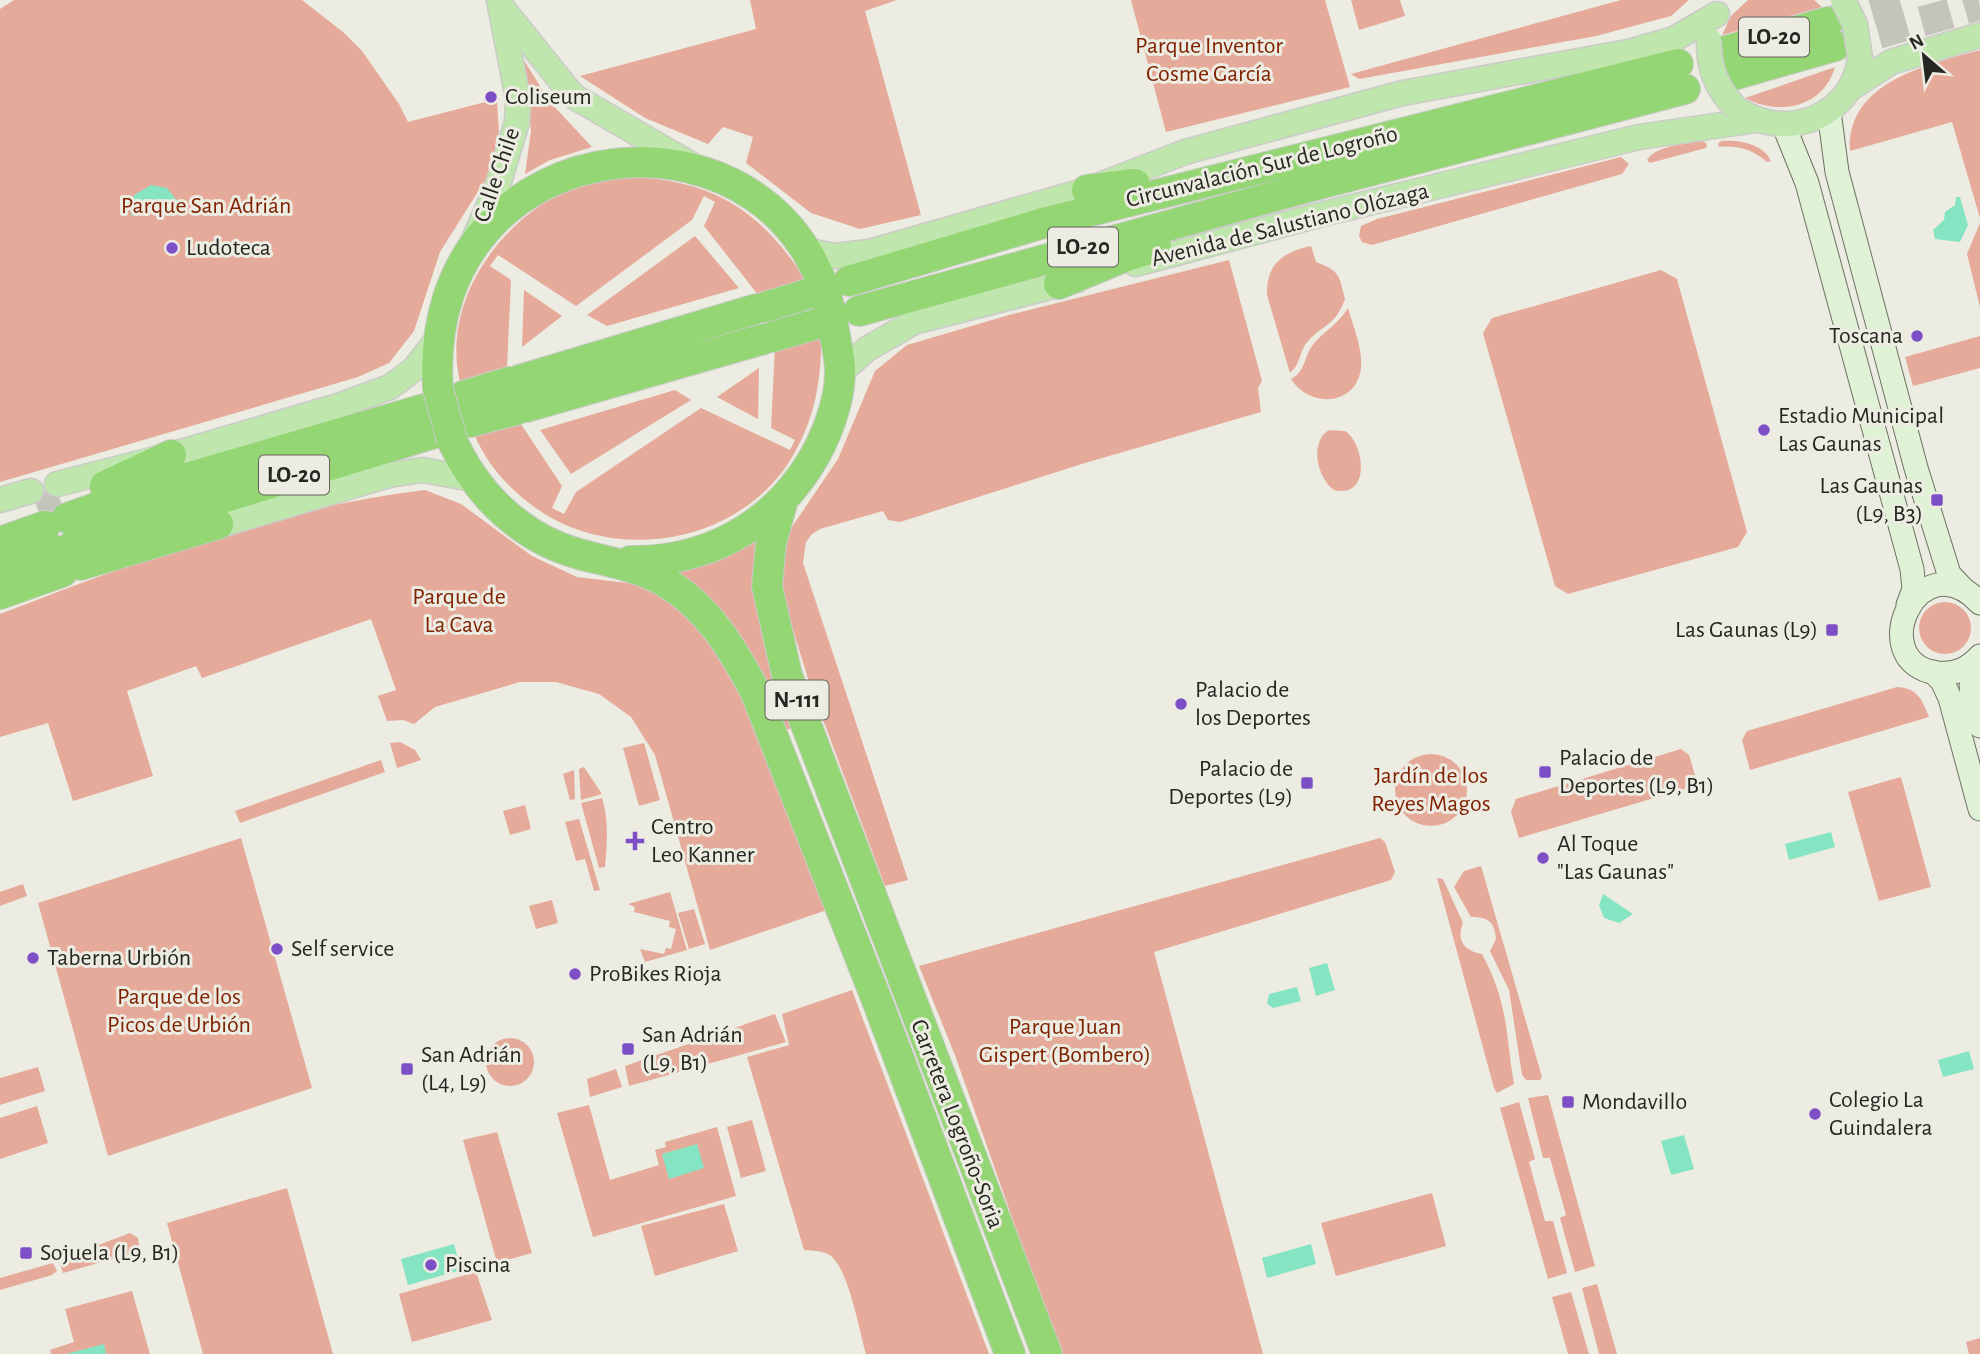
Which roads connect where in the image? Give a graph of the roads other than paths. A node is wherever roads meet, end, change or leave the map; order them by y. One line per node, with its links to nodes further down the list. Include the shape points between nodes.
1 (501, 4): 12 (main road, Calle Chile, via 573,96); 15 (main road, Calle Chile, via 519,99 517,122 498,185)
2 (1722, 7): 5 (main road); 13 (main road, via 1674,39 1392,96 1185,152)
3 (1841, 25): 5 (highway, LO-20); 7 (main road, via 1858,74)
4 (1980, 35): 7 (main road, via 1891,62)
5 (1718, 57): 9 (main road, bridge, via 1708,56 1715,82)
6 (1684, 84): 10 (highway, Circunvalación Sur de Logroño / LO-20); 17 (highway, via 1129,255); 19 (highway, Circunvalación Sur de Logroño / LO-20)
7 (1851, 88): 8 (main road)
8 (1829, 111): 11 (main road, via 1811,121); 36 (main road, via 1837,172 1913,456 1947,569 1954,583)
9 (1746, 114): 11 (main road); 17 (main road, Avenida de Salustiano Olózaga, via 1315,216)
10 (1460, 117): 13 (highway, via 1384,121 1295,138 1134,184); 16 (highway, Circunvalación Sur de Logroño / LO-20, via 1047,222)
11 (1784, 126): 37 (main road, via 1807,183 1912,569 1914,589)
12 (704, 172): 14 (highway, via 771,211); 15 (highway, via 645,161 575,171 530,192 505,210)
13 (1087, 190): 14 (main road, via 869,252 835,256)
14 (804, 250): 22 (highway, via 830,305)
15 (466, 256): 21 (highway, via 447,296)
16 (849, 281)
17 (1059, 284): 22 (main road, Avenida de Salustiano Olózaga, via 914,323 867,349)
18 (811, 293): 23 (highway, LO-20)
19 (859, 311)
20 (820, 323): 23 (highway, LO-20)
21 (437, 340): 24 (highway); 25 (main road, via 414,369 390,387)
22 (840, 373): 27 (highway, via 823,437 806,470)
23 (518, 395): 24 (highway, LO-20)
24 (446, 415): 26 (highway); 31 (highway, LO-20)
25 (171, 455): 31 (highway, via 112,484)
26 (473, 479): 30 (main road, via 422,470 389,475); 33 (highway, via 531,533 552,545)
27 (783, 499): 33 (highway, via 756,523 702,551 658,561); 44 (highway, Carretera Logroño-Soria / N-111, via 771,543 767,586 787,675)
28 (0, 500): 31 (main road)
29 (0, 524): 31 (highway)
30 (218, 524): 31 (highway)
31 (60, 535): 32 (highway, LO-20); 34 (highway, LO-20); 35 (highway); 38 (main road)
32 (0, 542)
33 (605, 560): 43 (highway, Carretera Logroño-Soria / N-111, via 650,573 698,606 731,646 755,691)
34 (0, 570)
35 (0, 594)
36 (1972, 596): 37 (main road, via 1951,586 1927,589)
37 (1908, 605): 40 (main road, via 1900,630 1902,643 1918,665)
38 (0, 609)
39 (1980, 656): 40 (main road, via 1960,671); 41 (main road, via 1969,683)
40 (1933, 672): 42 (main road, via 1950,698)
41 (1980, 726)
42 (1980, 809)
43 (1010, 1354)
44 (1047, 1354)

